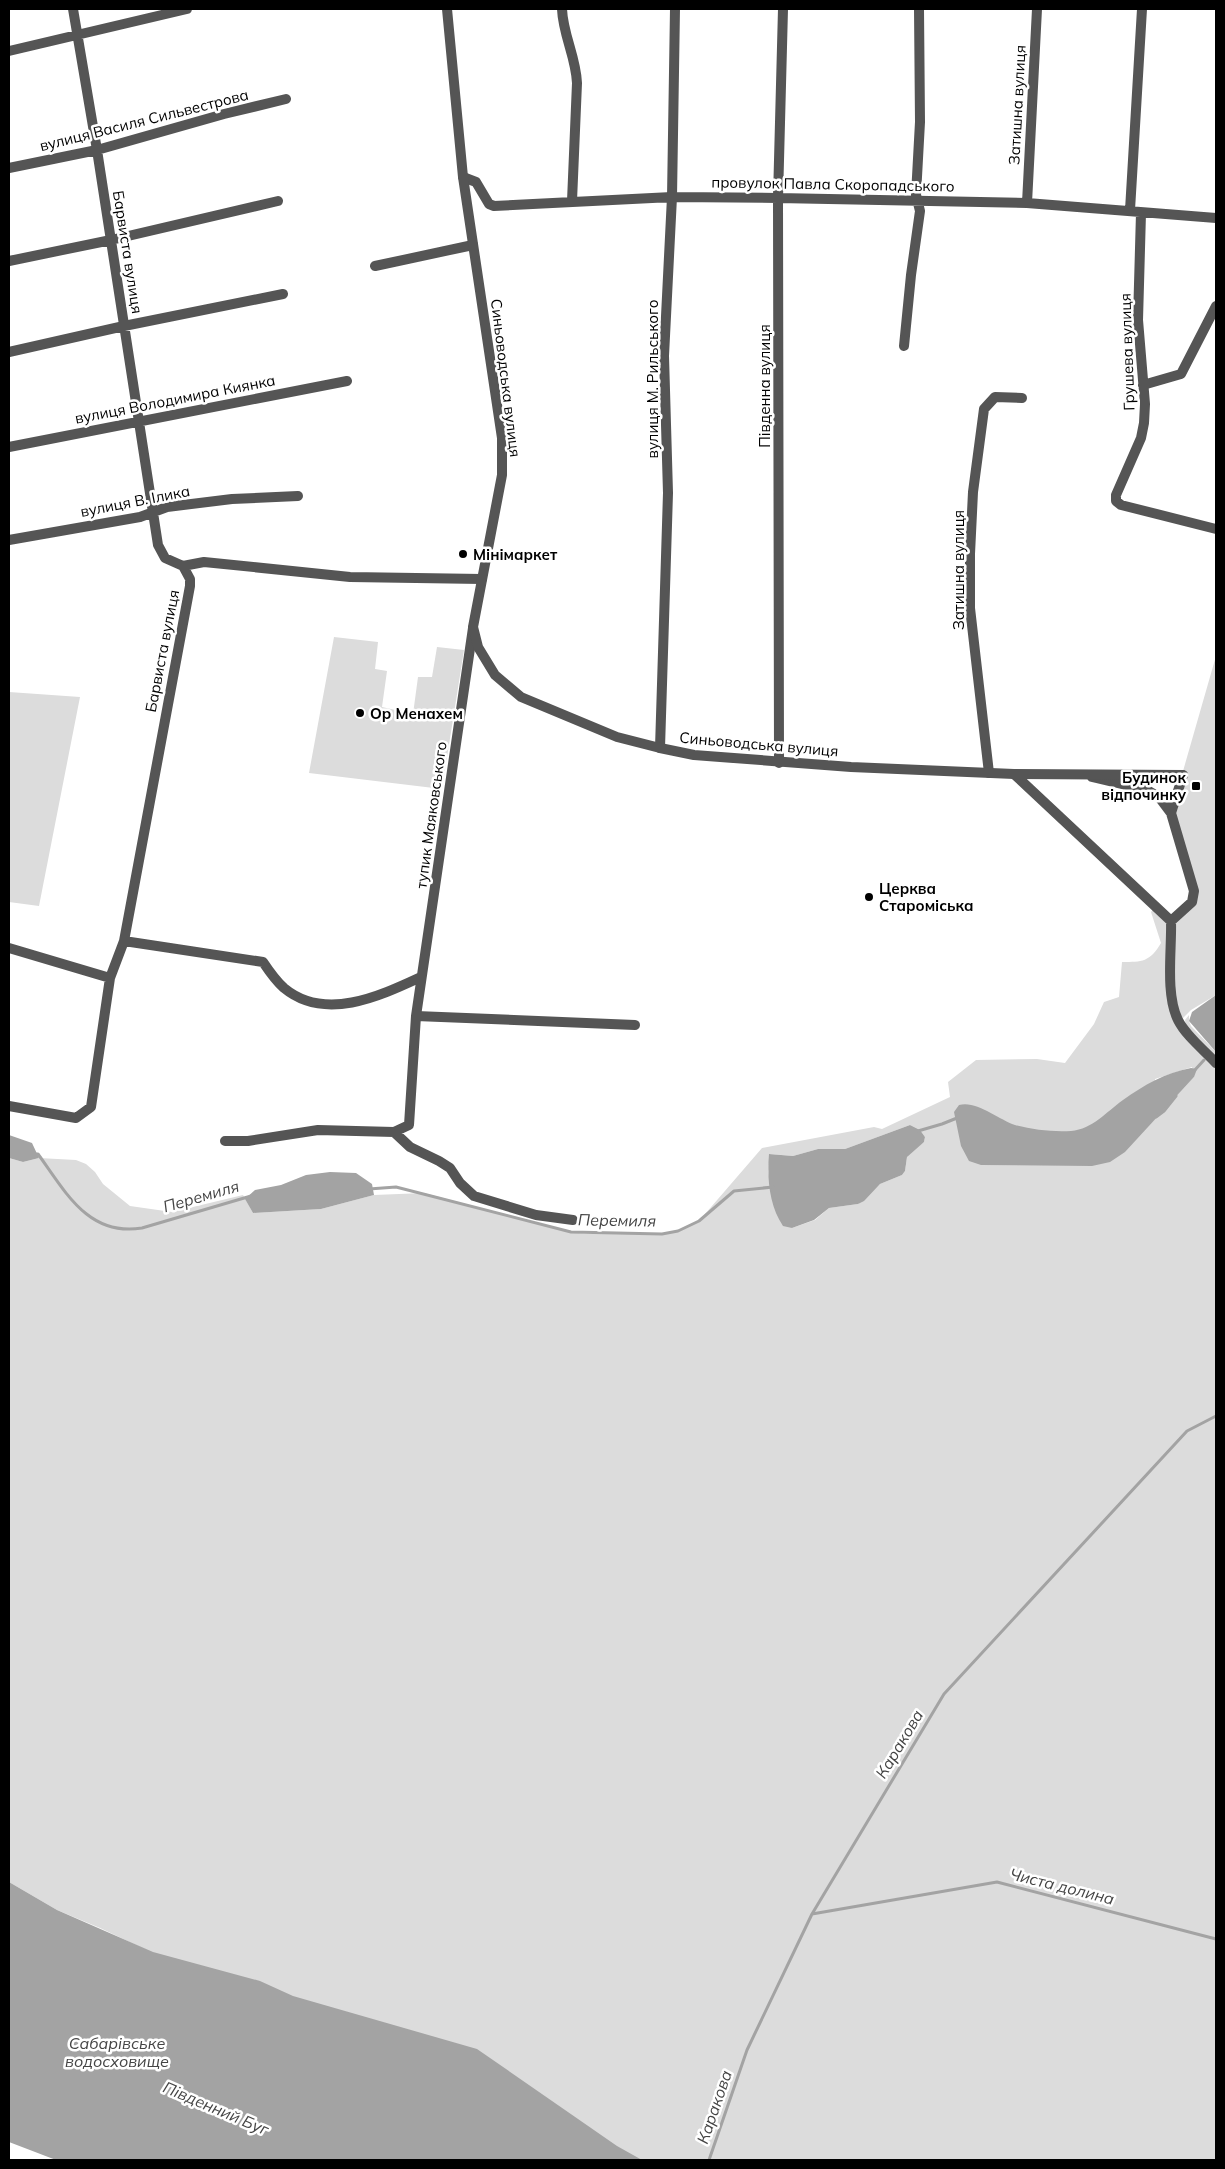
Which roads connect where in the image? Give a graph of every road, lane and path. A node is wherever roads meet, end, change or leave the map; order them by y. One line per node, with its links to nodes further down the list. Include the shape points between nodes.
1 (73, 9): 10 (street, Барвиста вулиця)
2 (187, 9): 10 (street)
3 (447, 9): 15 (street, Синьоводська вулиця)
4 (562, 9): 20 (street, via 577,83)
5 (675, 9): 16 (street, вулиця М. Рильського)
6 (783, 9): 17 (street, Південна вулиця)
7 (919, 9): 18 (street)
8 (1037, 9): 21 (street, Затишна вулиця)
9 (1142, 9): 22 (street)
10 (77, 34): 11 (street); 13 (street, Барвиста вулиця)
11 (9, 51)
12 (286, 100): 13 (street, вулиця Василя Сильвестрова)
13 (97, 150): 14 (street, вулиця Василя Сильвестрова); 25 (street, Барвиста вулиця)
14 (9, 168)
15 (463, 176): 20 (street, провулок Павла Скоропадського, via 476,182 489,204 494,206); 26 (street, Синьоводська вулиця)
16 (672, 196): 17 (street, провулок Павла Скоропадського); 20 (street, провулок Павла Скоропадського); 46 (street, вулиця М. Рильського, via 664,356 668,493)
17 (778, 198): 18 (street, провулок Павла Скоропадського); 47 (street, Південна вулиця)
18 (918, 200): 21 (street, провулок Павла Скоропадського); 32 (street, via 920,211)
19 (278, 201): 25 (street)
20 (572, 201)
21 (1026, 203): 22 (street, провулок Павла Скоропадського)
22 (1130, 210): 23 (street, провулок Павла Скоропадського)
23 (1141, 213): 24 (street, провулок Павла Скоропадського); 35 (street, Грушева вулиця, via 1138,320)
24 (1216, 218)
25 (111, 240): 27 (street); 31 (street, Барвиста вулиця)
26 (473, 245): 28 (street); 44 (street, Синьоводська вулиця, via 503,449 502,475)
27 (9, 261)
28 (375, 266)
29 (282, 294): 31 (street)
30 (1216, 306): 35 (street, via 1181,374)
31 (124, 326): 33 (street); 37 (street, Барвиста вулиця)
32 (904, 346)
33 (9, 352)
34 (347, 381): 37 (street, вулиця Володимира Киянка)
35 (1143, 386): 41 (street, Грушева вулиця, via 1145,404 1141,438 1116,501 1121,505)
36 (1022, 398): 48 (street, Затишна вулиця, via 995,397 984,409 973,492 970,608)
37 (138, 421): 38 (street, вулиця Володимира Киянка); 40 (street, Барвиста вулиця)
38 (9, 447)
39 (298, 496): 40 (street, вулиця В. Ілика, via 223,500 168,507)
40 (154, 512): 42 (street, вулиця В. Ілика); 43 (street, Барвиста вулиця, via 161,553)
41 (1216, 529)
42 (9, 540)
43 (183, 566): 44 (street, via 204,562 350,577); 53 (street, Барвиста вулиця, via 190,586)
44 (482, 579): 45 (street, Синьоводська вулиця)
45 (473, 627): 46 (street, Синьоводська вулиця, via 478,647 491,670 520,697 617,737); 55 (street, тупик Маяковського)
46 (660, 748): 47 (street, Синьоводська вулиця, via 694,756)
47 (778, 763): 48 (street, Синьоводська вулиця)
48 (989, 773): 49 (street, Синьоводська вулиця)
49 (1014, 774): 50 (street, Синьоводська вулиця); 52 (street)
50 (1086, 776): 51 (street, Синьоводська вулиця, via 1147,790 1159,797); 51 (street, Синьоводська вулиця, via 1183,775)
51 (1171, 813): 52 (street, via 1194,891 1192,902)
52 (1171, 921): 59 (street, via 1174,1011 1181,1026)
53 (124, 941): 55 (street, via 263,962 283,987 296,997 313,1003 347,1004 372,998); 56 (street, Барвиста вулиця)
54 (9, 948): 56 (street)
55 (421, 977): 57 (street, тупик Маяковського)
56 (110, 978): 60 (street, Барвиста вулиця, via 92,1107 76,1118)
57 (416, 1016): 58 (street); 61 (street, тупик Маяковського, via 409,1124)
58 (636, 1025)
59 (1216, 1063)
60 (9, 1106)
61 (394, 1132): 62 (street, via 318,1130 248,1141); 63 (street, via 410,1147 450,1168 474,1196 536,1215)
62 (225, 1141)
63 (573, 1220)

